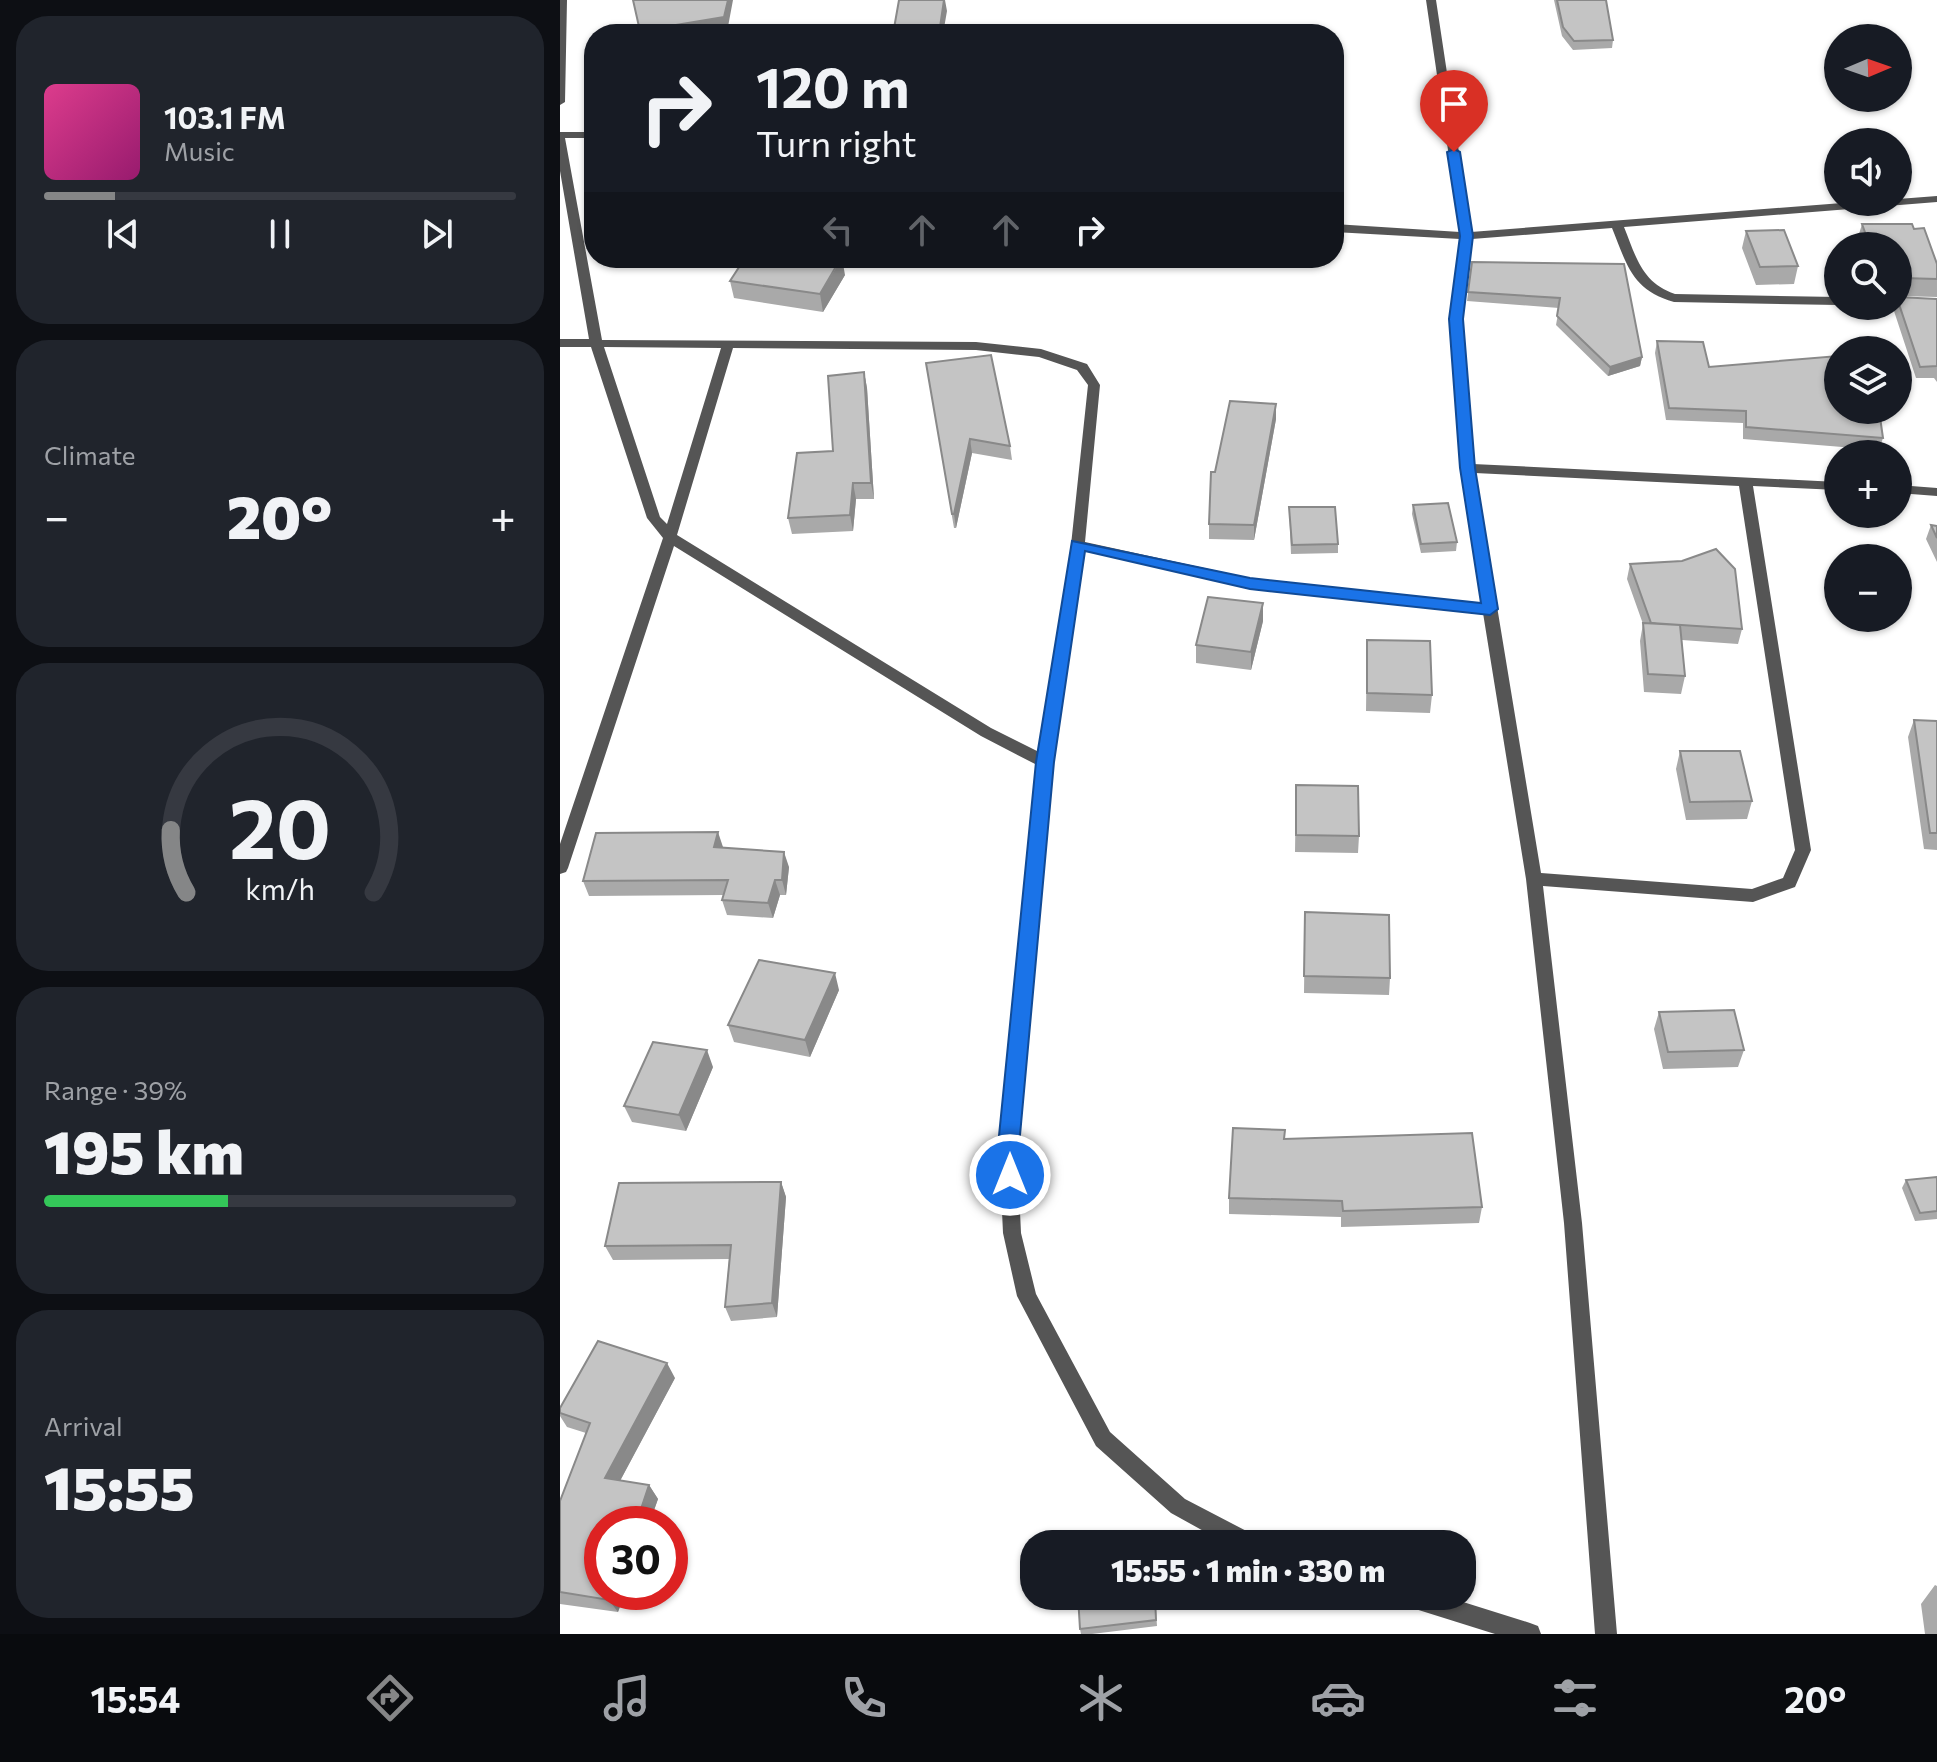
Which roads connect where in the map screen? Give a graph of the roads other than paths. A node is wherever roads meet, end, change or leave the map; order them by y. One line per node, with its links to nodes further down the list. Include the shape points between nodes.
1 (562, 0): 3 (street)
2 (1431, 0): 9 (street)
3 (560, 102)
4 (584, 136): 5 (street)
5 (560, 137): 12 (street)
6 (1937, 199): 7 (street)
7 (1617, 225): 9 (street); 10 (street, via 1643,285 1656,293 1674,298)
8 (1344, 229): 9 (street)
9 (1466, 236): 14 (street, via 1456,319)
10 (1824, 301)
11 (560, 343): 12 (street)
12 (596, 343): 13 (street); 19 (street, via 654,518)
13 (728, 345): 19 (street); 20 (street, via 976,346 1041,353 1082,367 1094,385)
14 (1467, 468): 15 (street); 21 (street)
15 (1745, 481): 16 (street); 24 (street, via 1803,850 1789,882 1753,896)
16 (1824, 485)
17 (1912, 490): 18 (street)
18 (1937, 492)
19 (670, 537): 22 (street, via 986,732); 23 (street)
20 (1078, 545): 21 (street, via 1250,583); 22 (street)
21 (1490, 609): 24 (street)
22 (1045, 762): 25 (street, via 1008,1146 1012,1233 1027,1296 1103,1439 1178,1506)
23 (560, 868)
24 (1534, 879): 28 (street, via 1573,1223)
25 (1222, 1530)
26 (1454, 1610): 27 (street)
27 (1530, 1634)
28 (1606, 1634)

